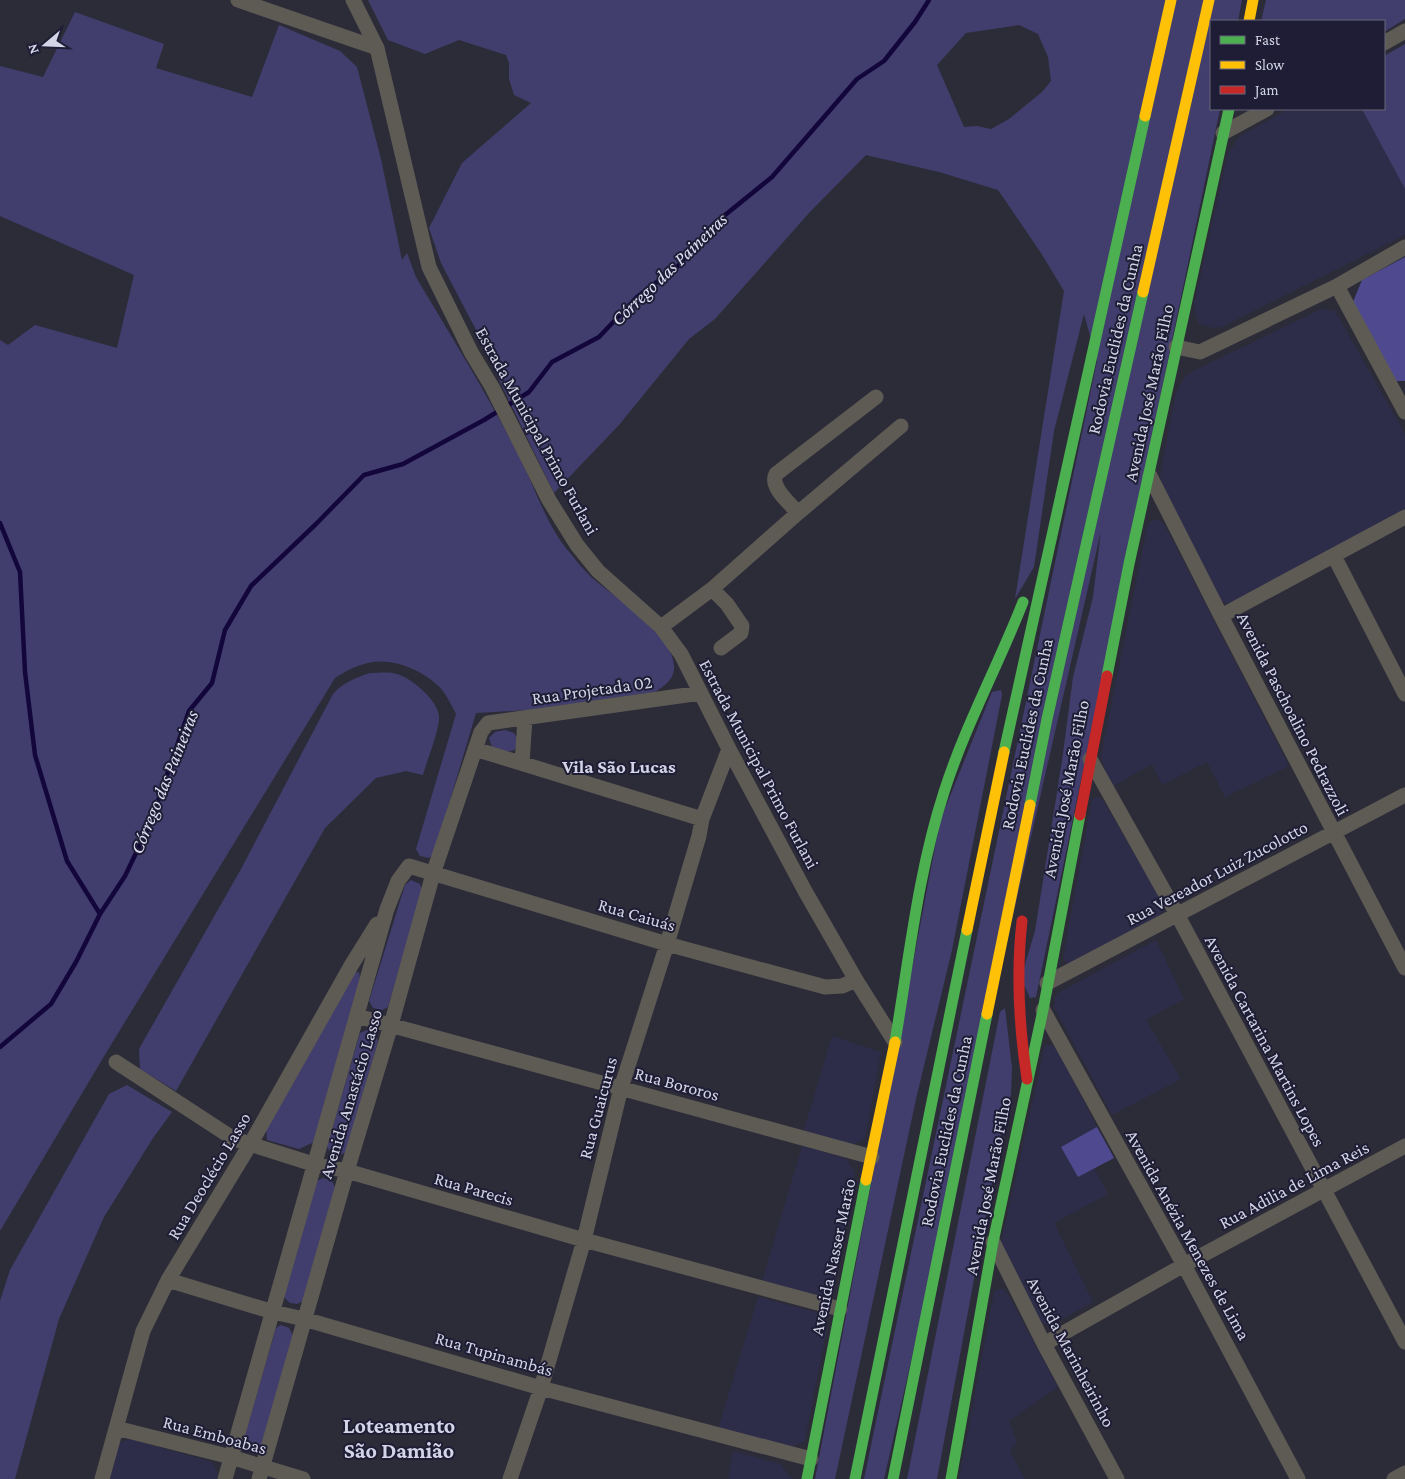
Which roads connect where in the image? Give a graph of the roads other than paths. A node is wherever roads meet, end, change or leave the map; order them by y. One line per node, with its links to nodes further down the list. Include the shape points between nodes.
1 (238, 0): 9 (street)
2 (353, 0): 9 (street, Estrada Municipal Primo Furlani)
3 (1171, 0): 23 (main road, Rodovia Euclides da Cunha)
4 (1209, 0): 35 (main road, Rodovia Euclides da Cunha)
5 (1253, 0): 6 (main road)
6 (1249, 20)
7 (1405, 31): 8 (street)
8 (1385, 42)
9 (377, 48): 27 (street, Estrada Municipal Primo Furlani, via 429,268 549,500 577,545 598,571)
10 (1229, 110): 12 (main road, Avenida José Marão Filho)
11 (1265, 110): 12 (street)
12 (1223, 133): 15 (main road, Avenida José Marão Filho)
13 (1405, 247): 14 (street)
14 (1337, 286): 15 (street, via 1200,352); 16 (street)
15 (1176, 347): 20 (main road, Avenida José Marão Filho)
16 (1401, 395): 18 (street)
17 (876, 397): 21 (street, via 776,474 774,484)
18 (1405, 412)
19 (901, 426): 21 (street)
20 (1150, 476): 26 (street, Avenida Paschoalino Pedrazzoli); 36 (main road, Avenida José Marão Filho)
21 (798, 513): 25 (street)
22 (1405, 517): 24 (street)
23 (1053, 526): 54 (main road, Avenida Nasser Marão, via 1018,617 955,760 935,820); 85 (main road, Rodovia Euclides da Cunha)
24 (1334, 556): 26 (street); 30 (street)
25 (712, 589): 27 (street); 28 (street, via 742,626 741,633)
26 (1221, 616): 40 (street, Avenida Paschoalino Pedrazzoli)
27 (661, 627): 29 (street, Estrada Municipal Primo Furlani, via 681,654)
28 (721, 648)
29 (701, 693): 31 (street, Rua Projetada 02); 34 (street, Estrada Municipal Primo Furlani)
30 (1405, 694)
31 (525, 719): 32 (street, Rua Projetada 02); 37 (street)
32 (488, 724): 33 (street, Avenida Anastácio Lasso, via 481,732)
33 (475, 749): 37 (street); 43 (street, Avenida Anastácio Lasso)
34 (729, 749): 39 (street, Rua Guaicurus); 49 (street, Estrada Municipal Primo Furlani)
35 (1040, 755): 41 (main road); 86 (main road, Rodovia Euclides da Cunha)
36 (1090, 759): 46 (street, Avenida Cartarina Martins Lopes); 50 (main road, Avenida José Marão Filho)
37 (522, 763): 39 (street)
38 (1405, 795): 40 (street, Rua Vereador Luiz Zucolotto)
39 (702, 819): 47 (street, Rua Guaicurus)
40 (1334, 833): 46 (street, Rua Vereador Luiz Zucolotto); 48 (street, Avenida Paschoalino Pedrazzoli)
41 (1031, 856)
42 (409, 866): 43 (street, Rua Caiuás); 44 (street, Avenida Anastácio Lasso, via 398,881)
43 (433, 874): 47 (street, Rua Caiuás); 53 (street, Avenida Anastácio Lasso)
44 (387, 909): 52 (street, Avenida Anastácio Lasso); 58 (street, Rua Deoclécio Lasso, via 352,964)
45 (1024, 910): 56 (main road, via 1017,982)
46 (1178, 916): 50 (street, Rua Vereador Luiz Zucolotto); 63 (street, Avenida Cartarina Martins Lopes)
47 (667, 944): 49 (street, Rua Caiuás, via 825,987 842,986); 57 (street, Rua Guaicurus)
48 (1405, 968)
49 (856, 980): 54 (street, Estrada Municipal Primo Furlani)
50 (1047, 983): 51 (main road, Avenida José Marão Filho)
51 (1043, 1010): 56 (main road, Avenida José Marão Filho); 66 (street, Avenida Anézia Menezes de Lima)
52 (357, 1016): 53 (street, Rua Bororos); 61 (street, Avenida Anastácio Lasso)
53 (391, 1025): 57 (street, Rua Bororos); 62 (street, Avenida Anastácio Lasso)
54 (895, 1042): 60 (main road, Avenida Nasser Marão)
55 (116, 1062): 58 (street, Rua Parecis, via 234,1139)
56 (1027, 1079): 65 (main road, Avenida José Marão Filho)
57 (621, 1088): 60 (street, Rua Bororos); 64 (street, Rua Guaicurus)
58 (251, 1143): 61 (street, Rua Parecis); 67 (street, Rua Deoclécio Lasso)
59 (1405, 1146): 63 (street, Rua Adilia de Lima Reis)
60 (872, 1157): 68 (main road, Avenida Nasser Marão)
61 (313, 1164): 62 (street, Rua Parecis); 69 (street, Avenida Anastácio Lasso)
62 (347, 1171): 64 (street, Rua Parecis); 70 (street, Avenida Anastácio Lasso)
63 (1323, 1191): 66 (street, Rua Adilia de Lima Reis); 71 (street, Avenida Cartarina Martins Lopes)
64 (584, 1240): 68 (street, Rua Parecis); 73 (street, Rua Guaicurus)
65 (993, 1242): 72 (street, Avenida Marinheirinho); 79 (main road, Avenida José Marão Filho)
66 (1184, 1265): 72 (street, Rua Adilia de Lima Reis); 88 (street, Avenida Anézia Menezes de Lima)
67 (168, 1280): 69 (street, Rua Tupinambás); 74 (street, Rua Deoclécio Lasso, via 143,1331)
68 (840, 1309): 76 (main road, Avenida Nasser Marão)
69 (273, 1312): 70 (street, Rua Tupinambás); 75 (street, Avenida Anastácio Lasso)
70 (304, 1319): 73 (street, Rua Tupinambás); 77 (street, Avenida Anastácio Lasso)
71 (1405, 1342)
72 (1044, 1344): 87 (street, Avenida Marinheirinho)
73 (541, 1388): 76 (street, Rua Tupinambás); 83 (street, Rua Guaicurus)
74 (116, 1428): 75 (street, Rua Emboabas); 80 (street, Rua Deoclécio Lasso)
75 (231, 1457): 77 (street, Rua Emboabas); 81 (street, Avenida Anastácio Lasso)
76 (811, 1459): 84 (main road, Avenida Nasser Marão)
77 (261, 1473): 82 (street, Rua Emboabas)
78 (1405, 1473): 89 (street)
79 (952, 1478)
80 (102, 1479)
81 (225, 1479)
82 (303, 1479)
83 (510, 1479)
84 (807, 1479)
85 (855, 1479)
86 (893, 1479)
87 (1117, 1479)
88 (1298, 1479)
89 (1394, 1479)

